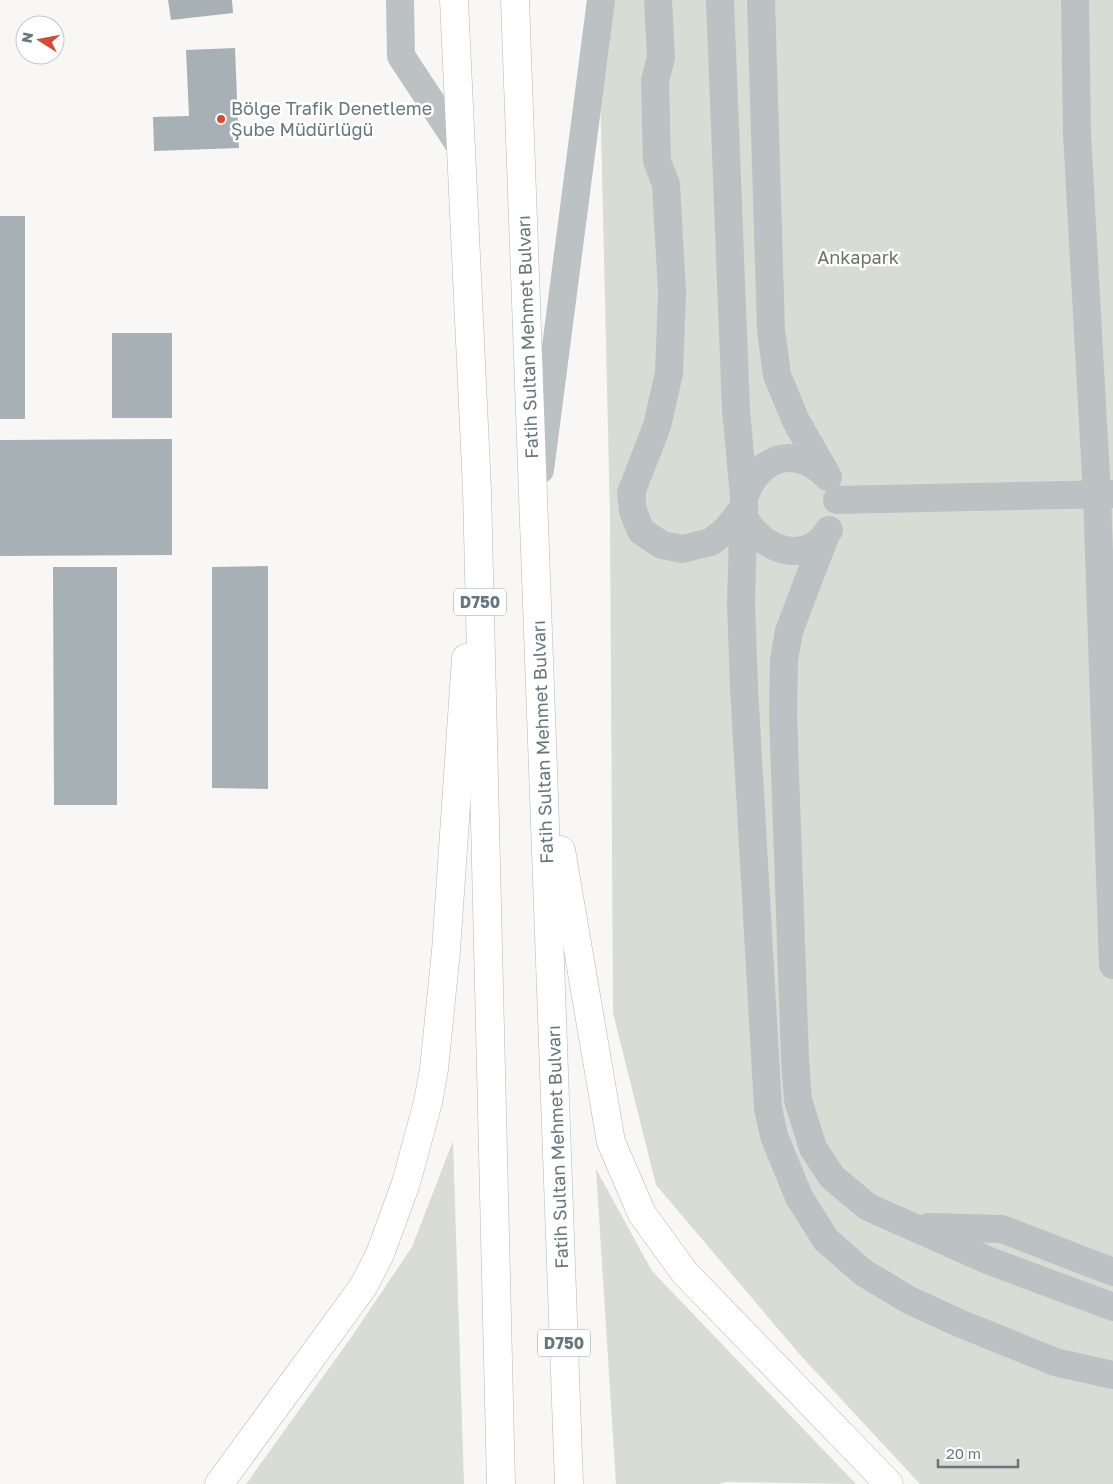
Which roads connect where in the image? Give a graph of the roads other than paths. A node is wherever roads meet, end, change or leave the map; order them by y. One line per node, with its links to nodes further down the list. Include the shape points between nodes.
1 (400, 0): 9 (lane, via 401,56)
2 (454, 0): 9 (highway, D750)
3 (515, 0): 14 (highway, Fatih Sultan Mehmet Bulvarı / D750)
4 (601, 0): 14 (lane)
5 (658, 0): 13 (lane, via 661,57 655,81 657,161 666,184 672,293 669,373 657,426 632,493 633,511 641,531 662,545 682,549 711,542 726,530)
6 (720, 0): 13 (lane, via 736,410)
7 (761, 0): 10 (lane, via 771,330 777,375 796,421)
8 (1075, 0): 12 (lane, via 1077,134)
9 (461, 147): 11 (highway, D750)
10 (832, 488): 12 (lane); 13 (lane, via 817,466 803,459 772,461 754,476); 15 (lane, via 834,521)
11 (478, 490): 24 (highway, via 446,951 428,1102 394,1220 373,1270); 25 (highway, D750)
12 (1105, 495): 17 (lane)
13 (744, 507): 15 (lane, via 758,538 771,546 801,550); 23 (lane, via 741,603 744,688 768,1108 774,1136 799,1197 826,1240 864,1273 909,1300 1055,1362)
14 (534, 511): 16 (highway, Fatih Sultan Mehmet Bulvarı / D750)
15 (826, 534): 18 (lane, via 797,606 784,660 783,714 798,1100 813,1148 832,1177 868,1207)
16 (544, 745): 26 (highway, Fatih Sultan Mehmet Bulvarı / D750); 27 (highway, via 611,1142 642,1214 686,1272)
17 (1113, 965)
18 (916, 1227): 19 (lane, via 1002,1229); 20 (lane, via 997,1245); 21 (lane, via 992,1262); 22 (lane, via 986,1281 1095,1320)
19 (1113, 1272)
20 (1113, 1290)
21 (1113, 1307)
22 (1113, 1318)
23 (1113, 1375)
24 (219, 1484)
25 (501, 1484)
26 (569, 1484)
27 (889, 1484)

